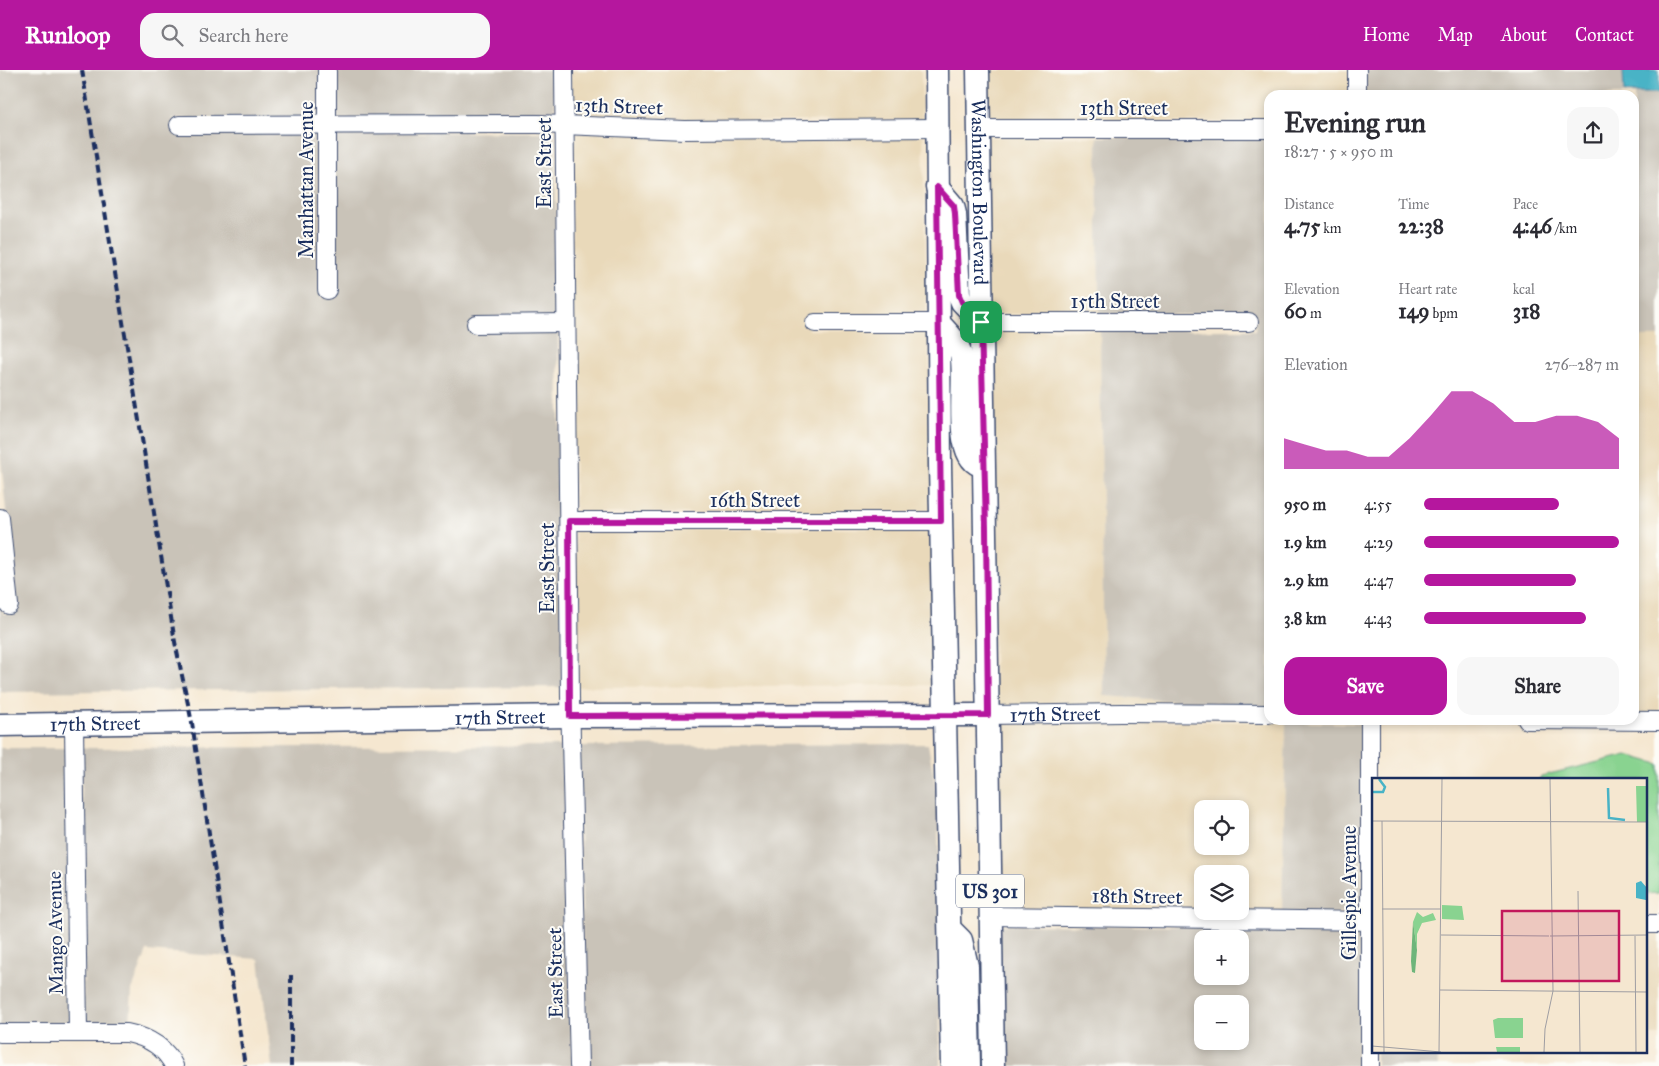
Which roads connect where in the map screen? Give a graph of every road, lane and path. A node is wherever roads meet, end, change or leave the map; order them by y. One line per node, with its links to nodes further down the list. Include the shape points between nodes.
1 (327, 70): 9 (street, Manhattan Avenue)
2 (564, 70): 8 (street, East Street)
3 (936, 70): 10 (main road, Washington Boulevard / US 301)
4 (978, 70): 11 (main road, Washington Boulevard / US 301)
5 (1357, 70): 6 (street)
6 (1357, 90)
7 (179, 125): 9 (street, 13th Street)
8 (565, 125): 9 (street, 13th Street); 10 (street, 13th Street, via 685,130); 17 (street, East Street)
9 (327, 126): 14 (street, Manhattan Avenue)
10 (937, 128): 13 (main road, Washington Boulevard / US 301)
11 (979, 130): 12 (street, 13th Street); 15 (main road, Washington Boulevard / US 301)
12 (1264, 130)
13 (937, 187): 15 (main road, via 954,206 959,295); 19 (main road, Washington Boulevard / US 301)
14 (327, 290)
15 (981, 322): 16 (street, 15th Street); 21 (main road, Washington Boulevard / US 301)
16 (1249, 322)
17 (566, 323): 20 (street); 23 (street, East Street)
18 (815, 323): 19 (street)
19 (939, 323): 21 (main road, via 953,337 962,357 967,454 972,462); 24 (main road, Washington Boulevard / US 301)
20 (476, 324)
21 (983, 466): 27 (main road, Washington Boulevard / US 301)
22 (0, 518): 25 (street)
23 (569, 521): 24 (street, 16th Street); 28 (street, East Street)
24 (941, 521): 29 (main road, Washington Boulevard / US 301)
25 (9, 605)
26 (1264, 714): 27 (street, 17th Street)
27 (988, 715): 29 (main road, 17th Street); 35 (main road, Washington Boulevard / US 301)
28 (570, 716): 29 (main road, 17th Street); 32 (main road, 17th Street); 43 (street, East Street)
29 (944, 716): 39 (main road, Washington Boulevard / US 301)
30 (1639, 721): 31 (street)
31 (1659, 721)
32 (74, 724): 33 (main road, 17th Street); 40 (street, Mango Avenue)
33 (0, 725)
34 (1370, 725): 36 (street, Gillespie Avenue)
35 (990, 916): 36 (street, 18th Street); 46 (main road, Washington Boulevard / US 301)
36 (1371, 921): 47 (street, Gillespie Avenue)
37 (1646, 924): 38 (street)
38 (1659, 924)
39 (948, 926): 44 (main road, Washington Boulevard / US 301); 45 (main road, via 961,940 967,966)
40 (78, 1032): 41 (street); 42 (street, via 140,1036 170,1056)
41 (0, 1033)
42 (174, 1066)
43 (579, 1066)
44 (952, 1066)
45 (969, 1066)
46 (993, 1066)
47 (1370, 1066)

